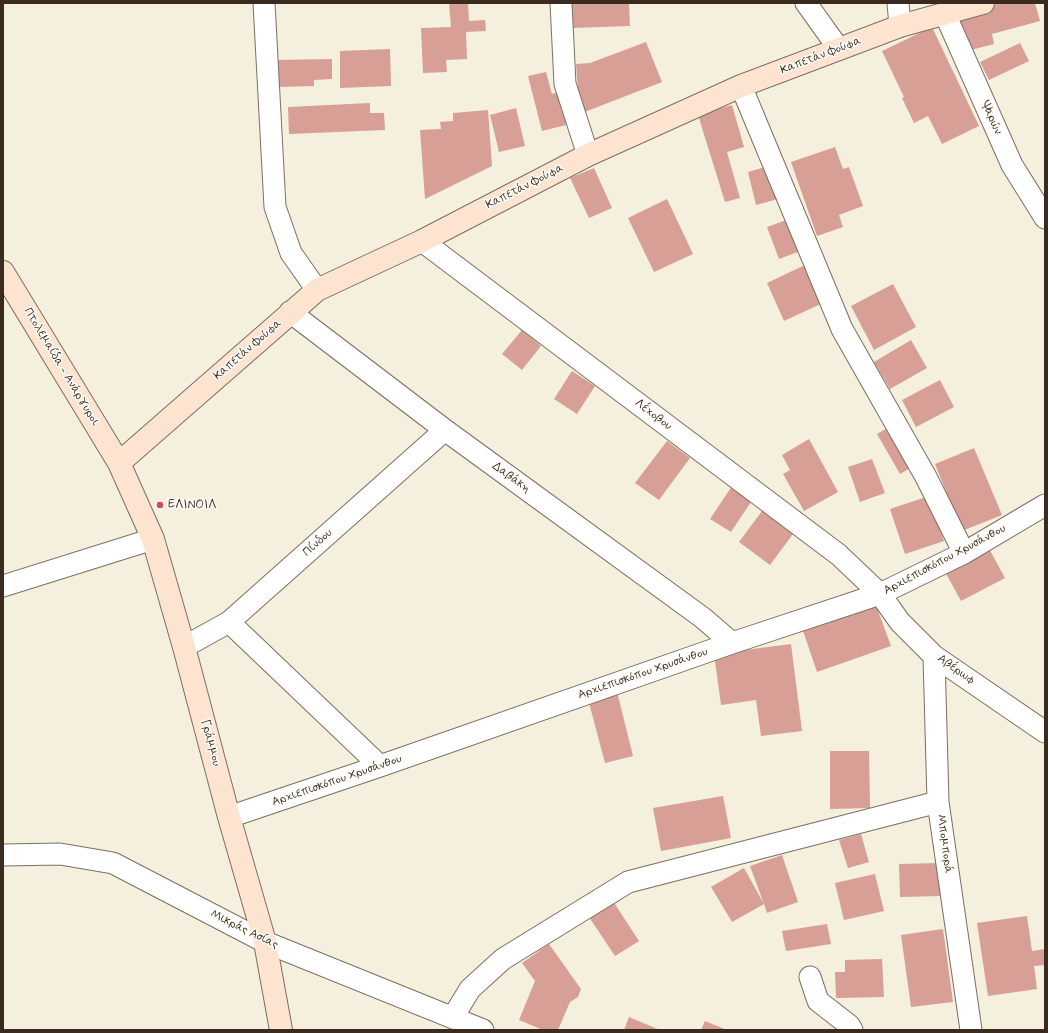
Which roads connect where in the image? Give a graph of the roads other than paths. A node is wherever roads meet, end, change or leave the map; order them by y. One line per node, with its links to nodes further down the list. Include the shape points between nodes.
1 (264, 3): 14 (street, via 275,207 291,253)
2 (561, 3): 10 (street, via 565,84)
3 (806, 3): 8 (street)
4 (898, 3): 7 (street)
5 (983, 3): 6 (street, Καπετάν Φούφα)
6 (945, 14): 7 (street, Καπετάν Φούφα); 11 (street, Ψαρών, via 1012,165)
7 (900, 26): 8 (street, Καπετάν Φούφα)
8 (839, 49): 9 (street, Καπετάν Φούφα)
9 (742, 86): 10 (street, Καπετάν Φούφα); 20 (street, via 842,329 926,477)
10 (588, 155): 12 (street, Καπετάν Φούφα)
11 (1045, 218)
12 (422, 241): 14 (street, Καπετάν Φούφα); 22 (street, Λέχοβου, via 839,555)
13 (3, 272): 17 (street, Πτολεμαίδα - Ανάργυροι)
14 (317, 290): 15 (street, Καπετάν Φούφα)
15 (290, 312): 16 (street, Δαβάκη); 17 (street, Καπετάν Φούφα)
16 (446, 430): 23 (street, Πίνδου); 24 (street, Δαβάκη, via 703,618)
17 (119, 462): 19 (street, Γράμμου)
18 (1045, 505): 20 (street, Αρχιεπισκόπου Χρυσάνθου)
19 (153, 539): 21 (street); 25 (street, Γράμμου)
20 (964, 553): 22 (street, Αρχιεπισκόπου Χρυσάνθου)
21 (3, 586)
22 (880, 594): 24 (street, Αρχιεπισκόπου Χρυσάνθου); 26 (street, Αβέρωφ, via 900,622)
23 (229, 622): 25 (street, Πίνδου); 28 (street)
24 (732, 643): 28 (street, Αρχιεπισκόπου Χρυσάνθου)
25 (184, 647): 30 (street, Γράμμου)
26 (934, 656): 27 (street, Αβέρωφ); 29 (street, Μπομπορά)
27 (1045, 732)
28 (380, 766): 30 (street, Αρχιεπισκόπου Χρυσάνθου)
29 (938, 802): 34 (street, via 628,882 503,959 470,989); 38 (street, Μπομπορά)
30 (229, 817): 32 (street, Γράμμου)
31 (3, 855): 32 (street, Μικράς Ασίας, via 60,854 113,863)
32 (265, 942): 34 (street, Μικράς Ασίας); 35 (street, Γράμμου)
33 (810, 977): 37 (street, via 818,1001)
34 (453, 1017): 36 (street, Μικράς Ασίας)
35 (281, 1030)
36 (483, 1030)
37 (852, 1030)
38 (971, 1030)

